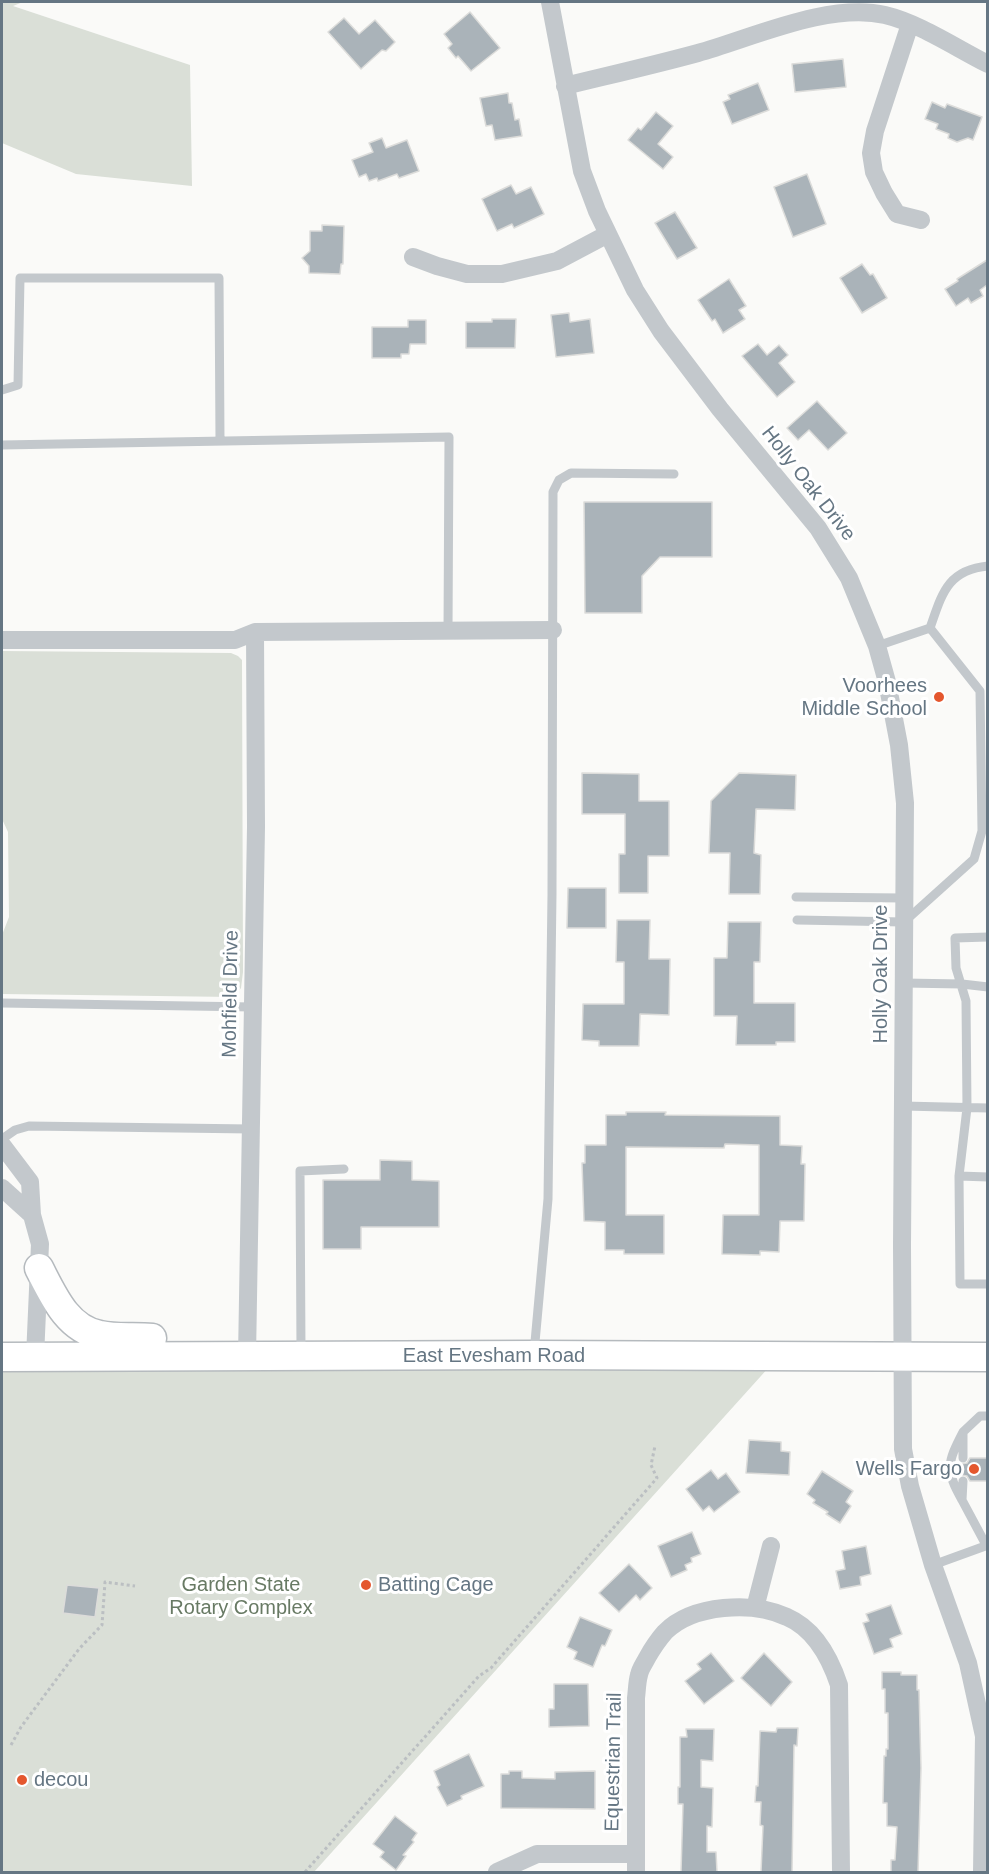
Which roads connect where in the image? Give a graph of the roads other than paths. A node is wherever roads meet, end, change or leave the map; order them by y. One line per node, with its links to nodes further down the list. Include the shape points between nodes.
1 (550, 2): 4 (street, Holly Oak Drive)
2 (910, 24): 3 (street); 4 (street, via 884,15 826,16); 5 (street, via 871,153 874,172 897,214)
3 (987, 64)
4 (565, 86): 6 (street, Holly Oak Drive, via 582,171)
5 (921, 220)
6 (608, 234): 7 (street, via 557,261 502,274 467,274); 18 (street, Holly Oak Drive, via 635,290 661,331 818,528 849,578)
7 (413, 257)
8 (2, 390): 9 (lane, via 18,385 20,278 219,278)
9 (220, 441): 10 (lane); 15 (lane, via 449,437)
10 (2, 445)
11 (674, 474): 14 (lane, via 573,473 558,481 553,492)
12 (987, 566): 13 (lane, via 962,572 949,583)
13 (930, 628): 18 (lane); 22 (lane, via 980,691 982,831 974,859)
14 (554, 630): 15 (street); 42 (lane, via 548,1199)
15 (448, 631): 16 (street)
16 (255, 632): 17 (street, via 235,640); 28 (street, Mohfield Drive)
17 (2, 640)
18 (877, 646): 20 (street, Holly Oak Drive, via 894,712 903,770)
19 (796, 897): 20 (lane)
20 (904, 898): 22 (street, Holly Oak Drive)
21 (797, 920): 22 (lane)
22 (904, 922): 24 (street, Holly Oak Drive)
23 (987, 938): 25 (lane, via 955,938 956,968)
24 (904, 983): 25 (lane); 29 (street, Holly Oak Drive)
25 (962, 984): 26 (lane); 30 (lane, via 966,1001)
26 (987, 987)
27 (2, 1003): 28 (lane)
28 (253, 1007): 32 (street, Mohfield Drive)
29 (903, 1106): 30 (lane); 48 (street, Holly Oak Drive)
30 (967, 1108): 31 (lane); 36 (lane)
31 (987, 1108)
32 (251, 1129): 33 (lane, via 29,1126); 46 (street, Mohfield Drive)
33 (2, 1139)
34 (2, 1144): 39 (street, via 30,1182)
35 (344, 1169): 47 (lane, via 300,1171)
36 (959, 1176): 37 (lane); 41 (lane, via 960,1284)
37 (987, 1177)
38 (2, 1188): 39 (street)
39 (32, 1215): 40 (street, via 40,1244)
40 (39, 1268): 44 (street); 45 (main road, via 55,1299 82,1328 98,1335 161,1338)
41 (987, 1284)
42 (534, 1355): 47 (main road, East Evesham Road); 48 (main road, East Evesham Road)
43 (2, 1357): 44 (main road, East Evesham Road)
44 (35, 1357): 45 (main road, East Evesham Road)
45 (214, 1357): 46 (main road, East Evesham Road)
46 (247, 1357): 47 (main road, East Evesham Road)
47 (301, 1357)
48 (902, 1357): 49 (main road, East Evesham Road); 57 (street, Holly Oak Drive, via 903,1449)
49 (987, 1357)
50 (987, 1416): 51 (lane, via 980,1416)
51 (963, 1432): 52 (lane); 54 (lane, via 950,1458 951,1480)
52 (963, 1458)
53 (963, 1481): 54 (lane)
54 (962, 1500): 55 (lane)
55 (987, 1545): 57 (lane)
56 (771, 1546): 58 (street)
57 (933, 1565): 59 (street, Holly Oak Drive, via 968,1663)
58 (755, 1608): 60 (street, Equestrian Trail, via 721,1607 684,1619 666,1631 639,1673); 62 (street, Equestrian Trail, via 788,1617 803,1627 831,1663 839,1685)
59 (986, 1751): 63 (street, Holly Oak Drive)
60 (636, 1863): 61 (street, via 537,1854)
61 (497, 1872)
62 (841, 1872)
63 (982, 1872)

